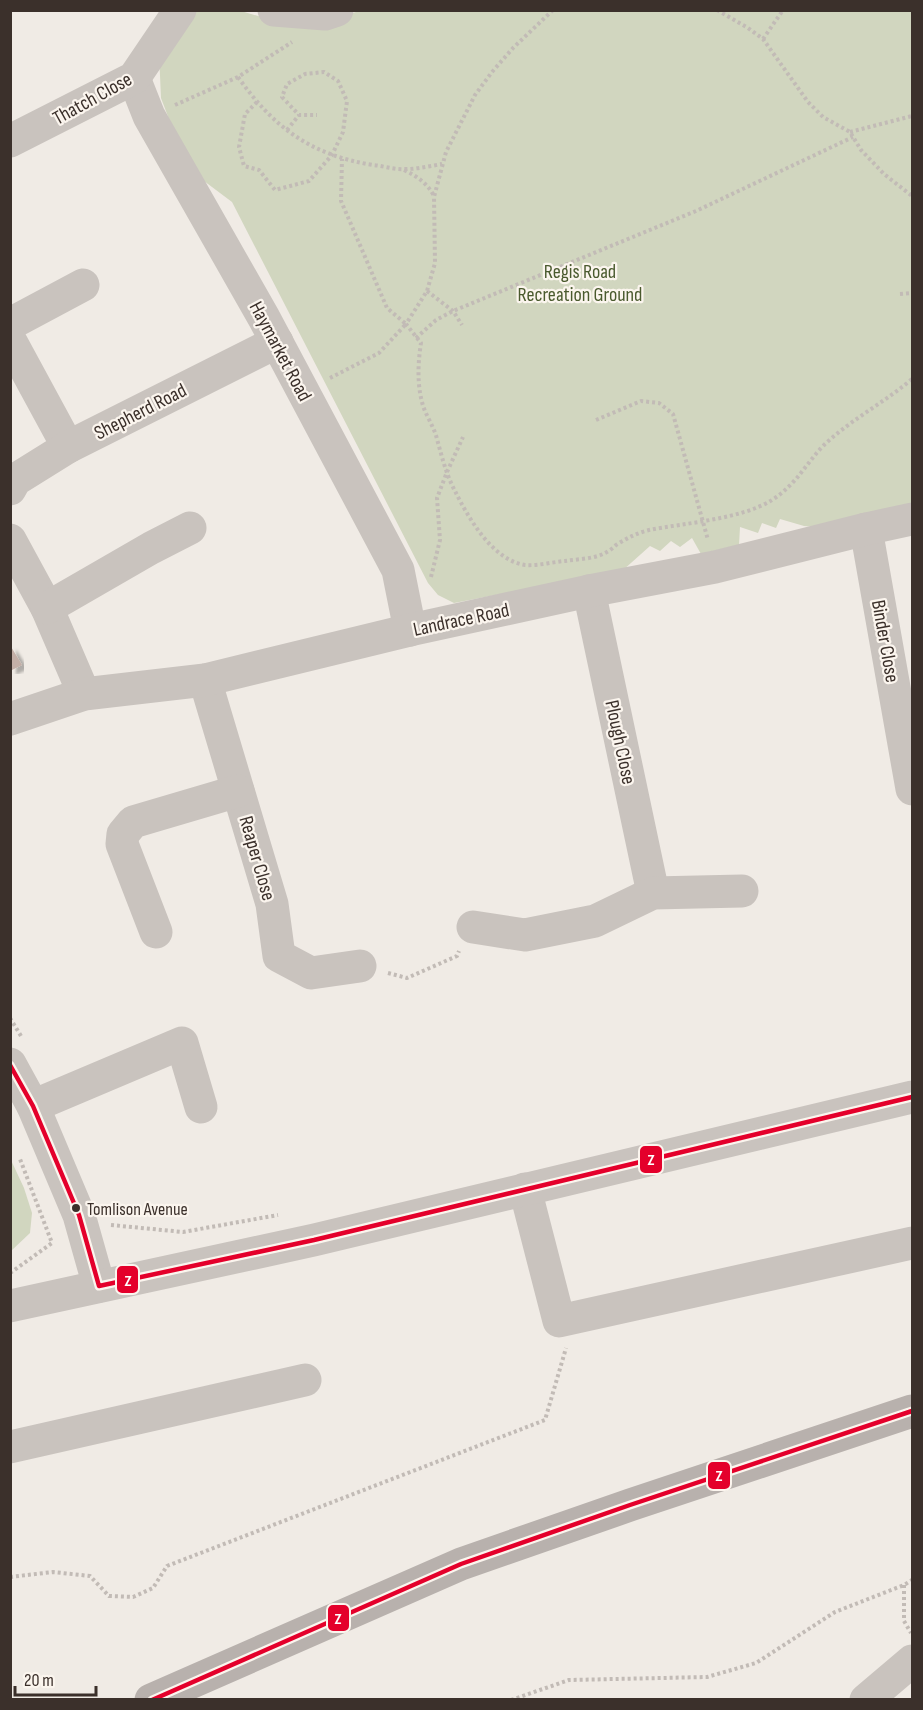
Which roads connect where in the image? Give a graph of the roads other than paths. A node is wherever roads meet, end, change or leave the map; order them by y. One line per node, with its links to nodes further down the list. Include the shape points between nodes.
1 (180, 10): 4 (street, Thatch Close)
2 (274, 10): 3 (street, via 325,14)
3 (337, 10)
4 (134, 78): 5 (street, Thatch Close); 9 (street, Haymarket Road, via 149,116)
5 (10, 141)
6 (83, 285): 7 (street)
7 (10, 324)
8 (10, 340): 10 (street)
9 (277, 342): 10 (street, Shepherd Road); 18 (street, Haymarket Road, via 398,570)
10 (68, 447): 11 (street, Shepherd Road, via 15,480)
11 (10, 489)
12 (912, 519): 14 (street, Landrace Road)
13 (190, 528): 17 (street)
14 (866, 529): 16 (street, Landrace Road, via 715,567); 22 (street, Binder Close)
15 (10, 540): 17 (street)
16 (589, 591): 18 (street, Landrace Road); 25 (street, Plough Close)
17 (47, 608): 20 (street)
18 (410, 630): 19 (street, Landrace Road)
19 (205, 680): 20 (street, Landrace Road); 23 (street, Reaper Close)
20 (84, 694): 21 (street, Landrace Road)
21 (10, 718)
22 (912, 789)
23 (238, 791): 27 (street, via 133,822 123,834 122,844); 28 (street, Reaper Close, via 272,904 279,956 311,973)
24 (742, 891): 25 (street)
25 (653, 893): 26 (street, via 595,921 525,935)
26 (473, 927)
27 (156, 932)
28 (360, 966)
29 (10, 1064): 31 (street)
30 (912, 1097): 33 (street)
31 (33, 1106): 32 (street, via 182,1043); 35 (street, via 79,1215)
32 (201, 1107)
33 (525, 1188): 34 (street, via 559,1321); 35 (street, via 314,1240)
34 (912, 1243)
35 (99, 1286): 36 (street)
36 (10, 1306)
37 (305, 1380): 39 (street)
38 (912, 1411): 41 (main road, via 461,1564)
39 (10, 1447)
40 (912, 1661): 42 (street)
41 (151, 1700)
42 (866, 1700)

